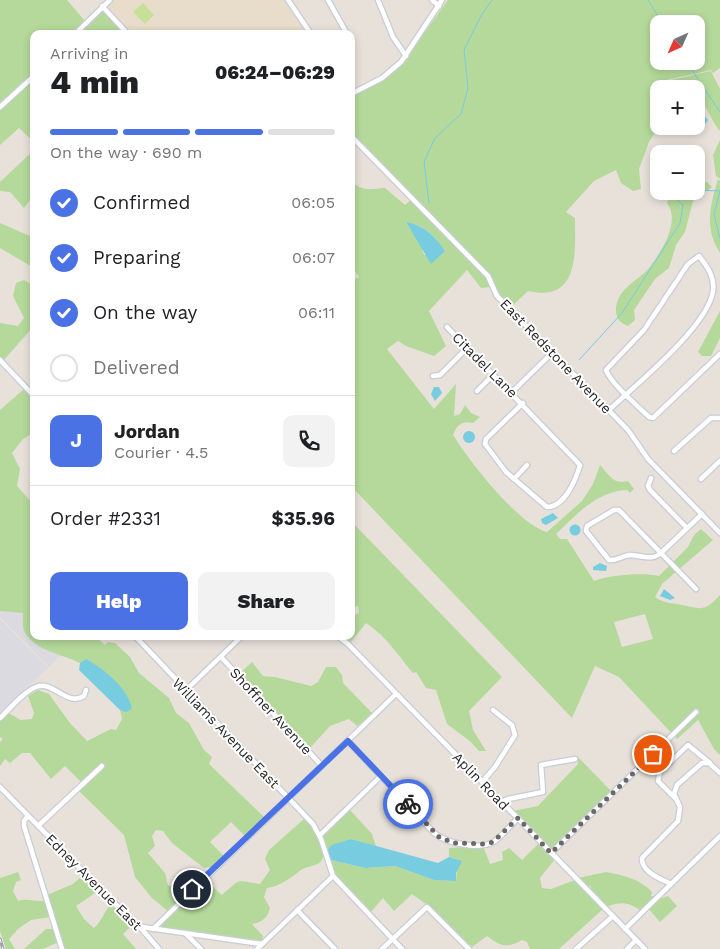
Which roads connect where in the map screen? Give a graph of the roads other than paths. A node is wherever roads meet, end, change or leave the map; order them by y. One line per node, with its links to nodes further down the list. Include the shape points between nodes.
1 (110, 0): 7 (street)
2 (288, 0): 11 (street)
3 (328, 0): 12 (street)
4 (378, 0): 13 (street, via 393,37)
5 (432, 0): 8 (street)
6 (442, 0): 8 (street)
7 (102, 6): 9 (street); 10 (street)
8 (439, 6): 13 (street)
9 (79, 30)
10 (124, 30)
11 (307, 30)
12 (345, 30)
13 (406, 56): 15 (street, via 382,78)
14 (30, 80): 16 (street)
15 (355, 90)
16 (0, 107)
17 (355, 140): 20 (street, East Redstone Avenue, via 488,276 497,296)
18 (447, 327): 19 (street, Citadel Lane)
19 (468, 347): 23 (street, Citadel Lane); 24 (street, via 440,375)
20 (553, 352): 27 (street); 30 (street, East Redstone Avenue)
21 (720, 356): 28 (street, via 653,418)
22 (0, 360): 26 (street)
23 (494, 374): 25 (street); 27 (street, Citadel Lane)
24 (432, 376)
25 (477, 391)
26 (30, 392)
27 (512, 392): 29 (street, Citadel Lane)
28 (627, 394): 28 (street, via 687,335 708,305 713,282 711,273 699,256 680,275 644,330 608,366 608,375); 30 (street)
29 (523, 403): 36 (street, Citadel Lane, via 486,439 485,444); 36 (street, Citadel Lane, via 580,465 569,490 551,507)
30 (609, 411): 38 (street, East Redstone Avenue, via 648,458)
31 (720, 418): 32 (street, via 711,418)
32 (674, 451)
33 (720, 461): 37 (street)
34 (527, 465): 36 (street)
35 (651, 478): 39 (street, via 650,490)
36 (514, 479)
37 (701, 479)
38 (702, 514): 39 (street); 40 (street, East Redstone Avenue)
39 (687, 528): 41 (street)
40 (720, 533)
41 (662, 552): 41 (street, via 653,558 630,555 609,560 586,531 587,526 619,510); 42 (street)
42 (696, 589)
43 (139, 640): 48 (street, Williams Avenue East)
44 (238, 640): 46 (street)
45 (342, 640): 49 (street, Aplin Road)
46 (220, 657): 48 (street); 57 (street, Shoffner Avenue)
47 (86, 690): 52 (street, via 84,696 74,699 47,686 35,687)
48 (185, 691): 62 (street, Williams Avenue East)
49 (396, 694): 53 (street); 60 (street, Aplin Road)
50 (493, 710): 60 (street, via 512,725 515,735)
51 (696, 712): 70 (street)
52 (0, 718)
53 (348, 741): 57 (street); 59 (street)
54 (575, 759): 64 (street, via 541,765 543,792)
55 (712, 765): 58 (street); 63 (street, via 700,763 677,785 674,794); 63 (street, via 688,744 660,772 658,781)
56 (102, 766): 67 (street)
57 (322, 766): 62 (street)
58 (720, 773)
59 (381, 776): 66 (street, via 439,837 454,843 489,844); 68 (street)
60 (482, 782): 64 (street, Aplin Road)
61 (0, 787): 65 (street, Edney Avenue East)
62 (288, 798): 68 (street, Williams Avenue East); 76 (street)
63 (678, 801): 72 (street, via 680,814 677,824 642,860 649,872)
64 (502, 802): 66 (street, Aplin Road)
65 (28, 816): 67 (street, Edney Avenue East); 82 (street, via 24,826)
66 (518, 818): 70 (street, Aplin Road)
67 (38, 826): 75 (street, Edney Avenue East, via 135,924)
68 (320, 835): 71 (street, Williams Avenue East)
69 (720, 836): 72 (street)
70 (551, 853): 74 (street, Aplin Road)
71 (333, 876): 73 (street); 79 (street, Williams Avenue East)
72 (670, 884): 77 (street)
73 (297, 910): 81 (street); 87 (street)
74 (613, 916): 77 (street, Aplin Road); 91 (street)
75 (142, 927): 76 (street); 83 (street, Edney Avenue East)
76 (153, 929): 78 (street)
77 (625, 929): 80 (street, Aplin Road)
78 (186, 934): 81 (street); 84 (street)
79 (392, 939): 88 (street); 89 (street, Williams Avenue East); 90 (street, via 427,907)
80 (636, 940): 92 (street); 93 (street, Aplin Road)
81 (262, 944): 85 (street); 86 (street)
82 (62, 949)
83 (159, 949)
84 (200, 949)
85 (257, 949)
86 (267, 949)
87 (335, 949)
88 (382, 949)
89 (402, 949)
90 (469, 949)
91 (576, 949)
92 (627, 949)
93 (645, 949)

